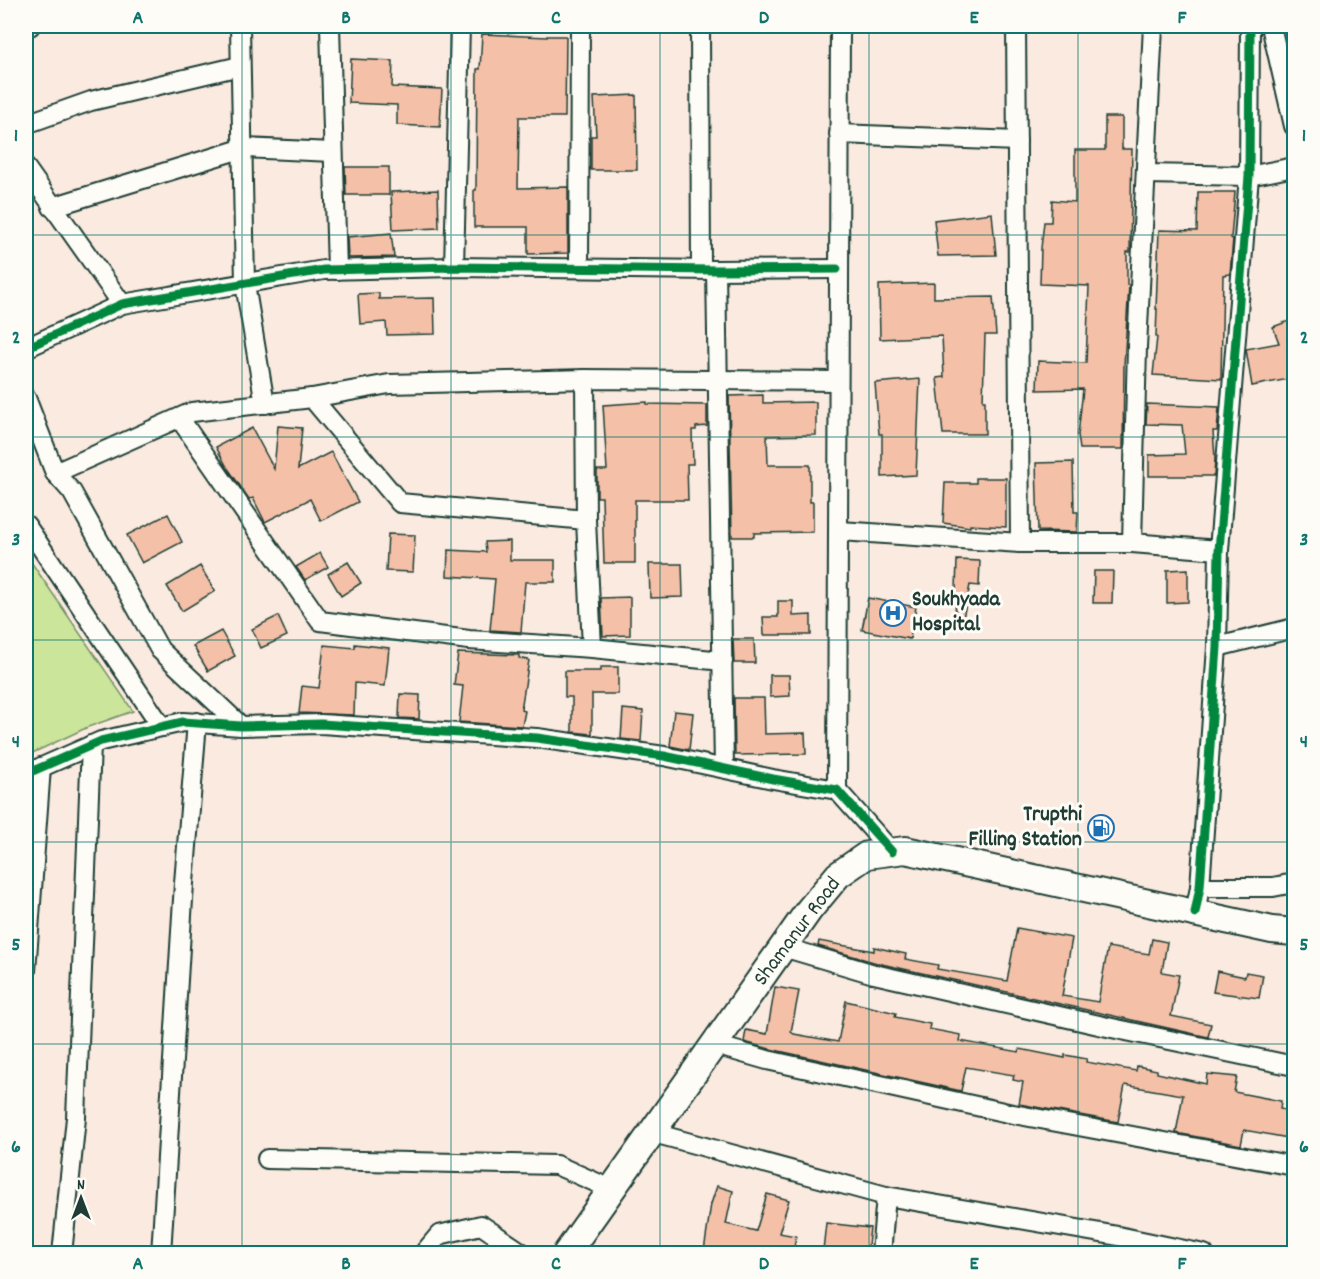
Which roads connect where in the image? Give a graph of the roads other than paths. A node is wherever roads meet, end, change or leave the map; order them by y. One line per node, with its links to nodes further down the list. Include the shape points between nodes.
1 (30, 26): 12 (street)
2 (240, 26): 13 (street)
3 (330, 26): 19 (street)
4 (460, 26): 25 (street)
5 (580, 26): 26 (street)
6 (700, 26): 28 (street)
7 (840, 26): 16 (street)
8 (1016, 26): 17 (street)
9 (1153, 26): 22 (street)
10 (1250, 26): 23 (street)
11 (1271, 26): 15 (street)
12 (26, 28)
13 (240, 66): 14 (street, via 92,101); 18 (street)
14 (26, 124)
15 (1294, 126)
16 (839, 134): 17 (street); 27 (street)
17 (1017, 141): 44 (street)
18 (244, 148): 19 (street); 24 (street); 30 (street)
19 (333, 152): 29 (street)
20 (1294, 167): 23 (street)
21 (26, 168): 24 (street)
22 (1146, 174): 23 (street); 45 (street)
23 (1249, 176): 47 (street)
24 (52, 207): 31 (street)
25 (454, 267): 26 (street); 29 (street)
26 (579, 267): 28 (street)
27 (837, 268): 28 (street); 35 (street)
28 (708, 269): 34 (street)
29 (337, 270): 30 (street)
30 (245, 284): 31 (street); 38 (street)
31 (122, 304): 32 (street)
32 (26, 348)
33 (585, 379): 34 (street); 37 (street, via 389,384); 41 (street)
34 (718, 381): 35 (street); 51 (street)
35 (838, 381): 43 (street)
36 (26, 398): 40 (street)
37 (312, 398): 38 (street); 41 (street, via 400,503)
38 (265, 404): 39 (street, via 192,412)
39 (180, 419): 40 (street); 50 (street, via 320,621 469,640)
40 (55, 473): 53 (street, via 72,492 160,650)
41 (586, 520): 50 (street)
42 (26, 525): 46 (street)
43 (840, 531): 44 (street); 58 (street)
44 (1020, 543): 45 (street)
45 (1132, 543): 47 (street)
46 (32, 544): 54 (street)
47 (1219, 550): 49 (street)
48 (1294, 628): 49 (street)
49 (1217, 647): 61 (street)
50 (592, 648): 51 (street)
51 (723, 661): 56 (street)
52 (197, 722): 53 (street); 54 (street); 75 (street)
53 (241, 726): 56 (street, via 321,724 537,738)
54 (162, 727): 55 (street)
55 (92, 745): 57 (street); 74 (street, via 76,1118)
56 (724, 768): 58 (street)
57 (33, 771): 65 (street)
58 (837, 790): 59 (street)
59 (892, 852): 62 (main road, Shamanur Road, via 905,850 939,856); 64 (main road, Shamanur Road, via 867,855 838,875)
60 (1294, 883): 61 (street, via 1273,887)
61 (1200, 887): 62 (street)
62 (1195, 913): 63 (main road, Shamanur Road)
63 (1294, 932)
64 (783, 947): 66 (main road, Shamanur Road); 67 (street, via 874,974)
65 (26, 971)
66 (715, 1045): 68 (main road, Shamanur Road); 70 (street, via 1008,1113)
67 (1294, 1066)
68 (650, 1132): 71 (main road, Shamanur Road); 72 (street)
69 (267, 1160): 71 (street, via 556,1165)
70 (1294, 1166)
71 (611, 1189): 73 (main road, Shamanur Road)
72 (886, 1196): 78 (street); 79 (street)
73 (571, 1251)
74 (62, 1254)
75 (161, 1254)
76 (423, 1254): 77 (street, via 439,1236 481,1225)
77 (524, 1254)
78 (881, 1254)
79 (1203, 1254)

